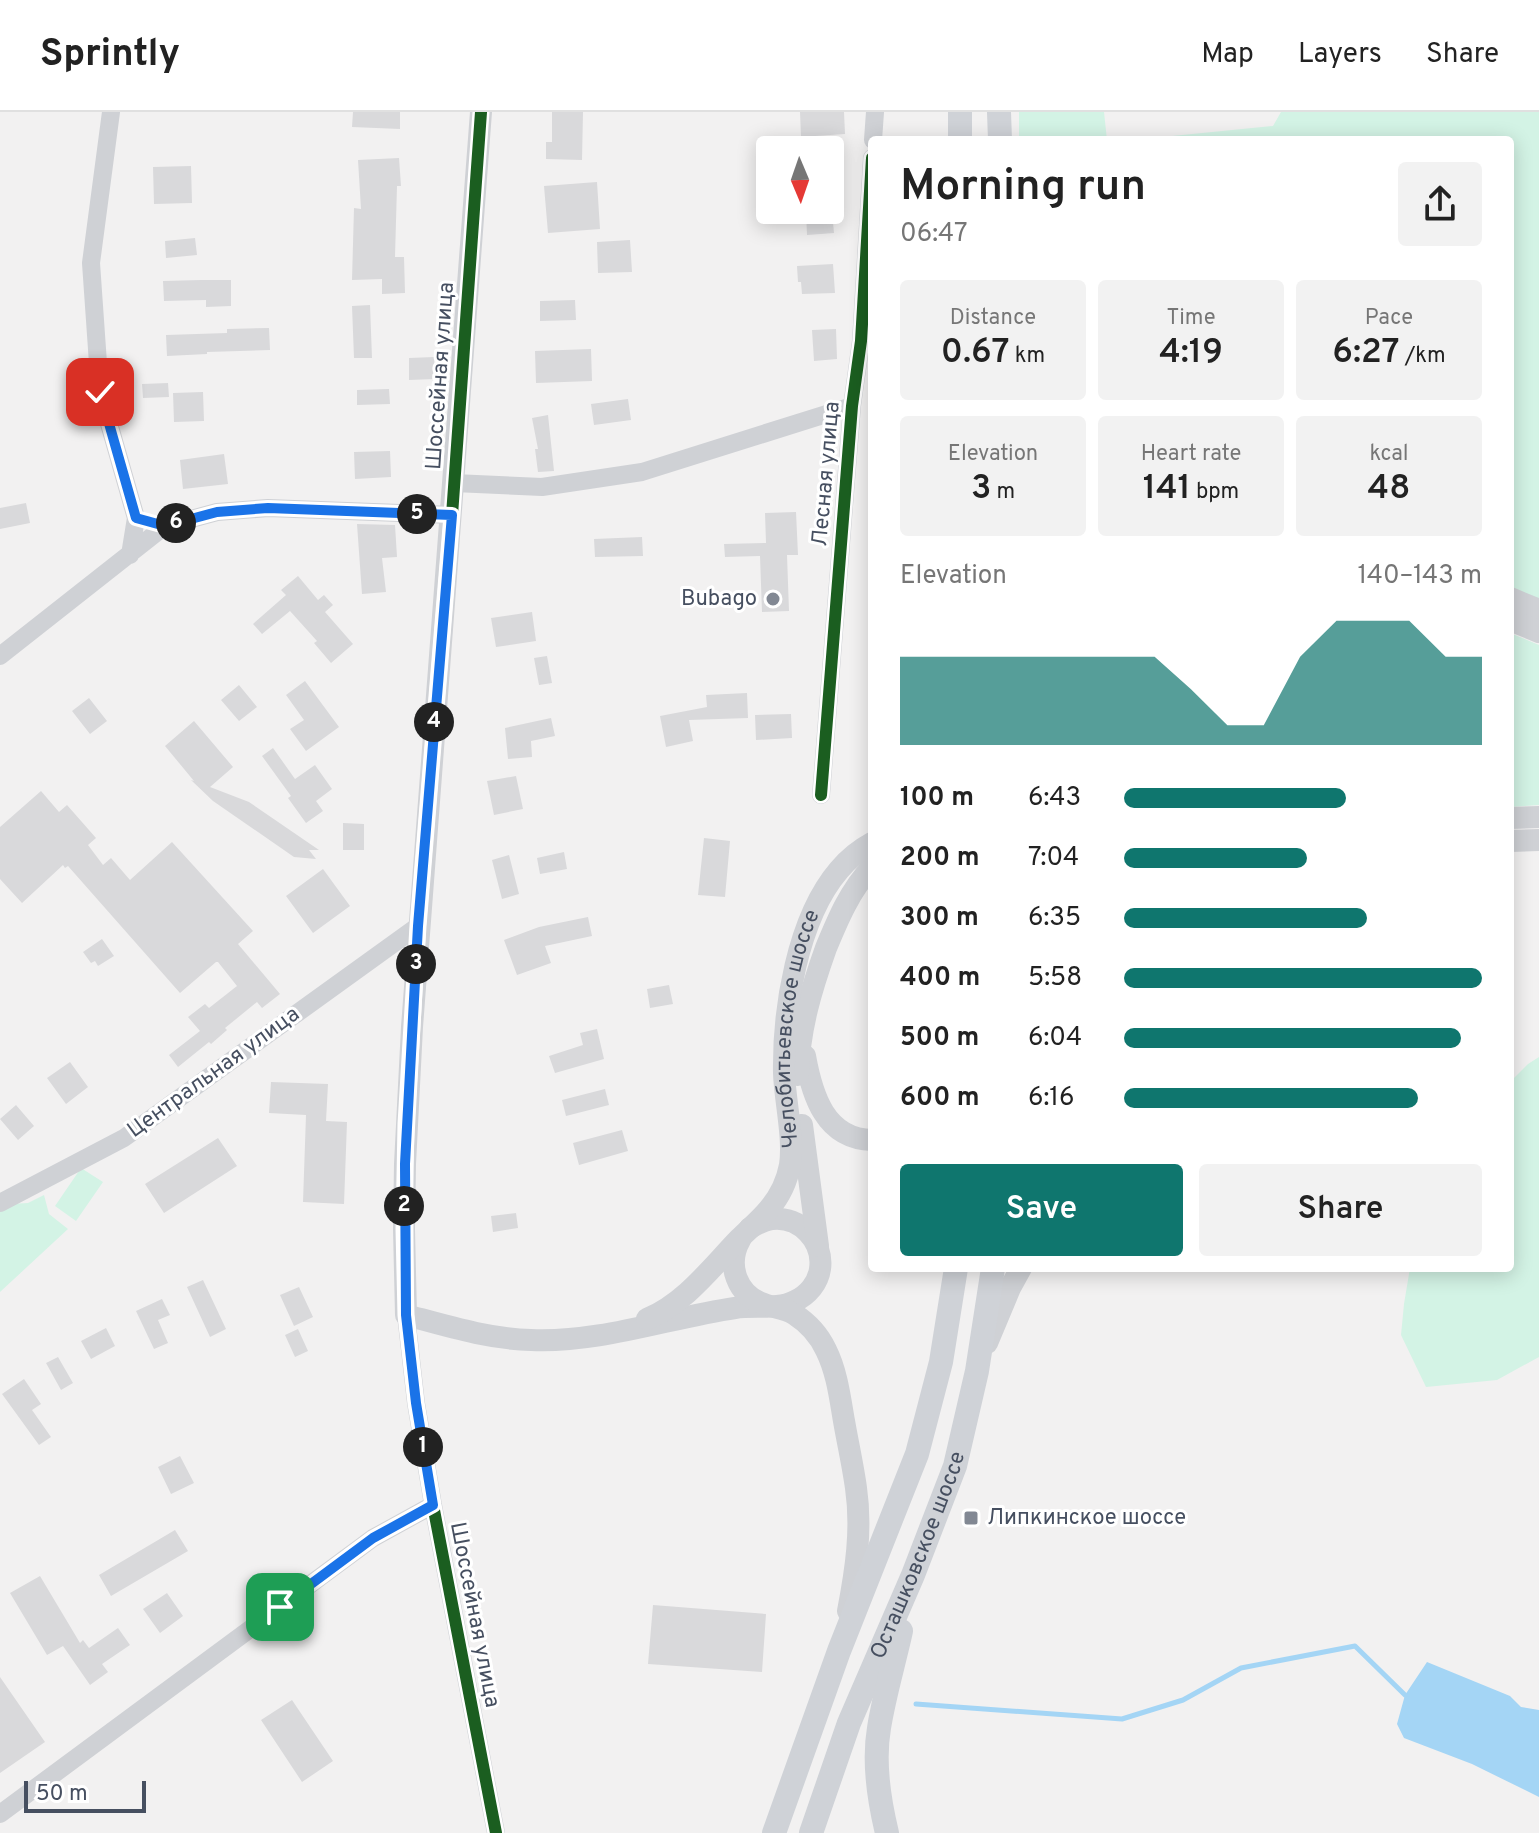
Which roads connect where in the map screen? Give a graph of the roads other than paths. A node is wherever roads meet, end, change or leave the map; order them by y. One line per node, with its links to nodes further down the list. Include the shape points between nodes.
1 (111, 112): 13 (street, via 91,263 100,392)
2 (481, 112): 11 (street, Шоссейная улица)
3 (875, 112): 6 (street)
4 (960, 112): 7 (main road)
5 (999, 112): 8 (main road)
6 (873, 136)
7 (960, 136)
8 (1000, 136)
9 (868, 225): 10 (street, Лесная улица)
10 (852, 406): 11 (street, via 642,472 542,487); 21 (street, Лесная улица)
11 (454, 483): 12 (street, Шоссейная улица)
12 (452, 515): 14 (street, via 268,508 217,512); 28 (street, Шоссейная улица)
13 (136, 518): 14 (street); 15 (street)
14 (165, 526): 15 (street)
15 (130, 555): 20 (street)
16 (1514, 600): 17 (street)
17 (1539, 610)
18 (1514, 622): 19 (street)
19 (1539, 632)
20 (0, 656)
21 (821, 795)
22 (1539, 817): 23 (street)
23 (1514, 818)
24 (1539, 840): 25 (street)
25 (1514, 841)
26 (868, 845): 32 (street, Челобитьевское шоссе, via 837,871 800,950 784,1040 790,1163 770,1208)
27 (868, 871): 29 (street, Челобитьевское шоссе, via 835,925)
28 (418, 926): 31 (street, Центральная улица, via 124,1138); 38 (street, Шоссейная улица, via 405,1151)
29 (812, 986): 30 (street, via 804,1051 814,1094 826,1119 841,1131); 33 (street, Челобитьевское шоссе, via 802,1029 798,1087)
30 (868, 1140)
31 (0, 1203)
32 (746, 1232): 33 (street, via 761,1221 785,1219 813,1237); 37 (street, via 733,1259 736,1278 751,1297); 39 (street, Челобитьевское шоссе, via 667,1308)
33 (820, 1259): 37 (street, Челобитьевское шоссе, via 820,1270 803,1297)
34 (955, 1272): 43 (main road, Осташковское шоссе, via 941,1362 917,1454)
35 (992, 1272): 40 (main road, Осташковское шоссе)
36 (1019, 1272): 40 (street)
37 (773, 1306): 39 (street, Челобитьевское шоссе); 43 (street, via 804,1320 827,1351 857,1490 855,1574)
38 (406, 1315): 39 (street, Челобитьевское шоссе, via 511,1339); 41 (street, Шоссейная улица)
39 (589, 1336)
40 (977, 1371): 42 (main road, Осташковское шоссе, via 955,1466)
41 (433, 1505): 44 (street, via 373,1538); 45 (street, Шоссейная улица)
42 (913, 1575): 47 (main road, Осташковское шоссе, via 849,1723); 48 (main road, via 878,1730 880,1805)
43 (839, 1651): 46 (main road, Осташковское шоссе)
44 (0, 1814)
45 (496, 1833)
46 (774, 1833)
47 (811, 1833)
48 (887, 1833)

